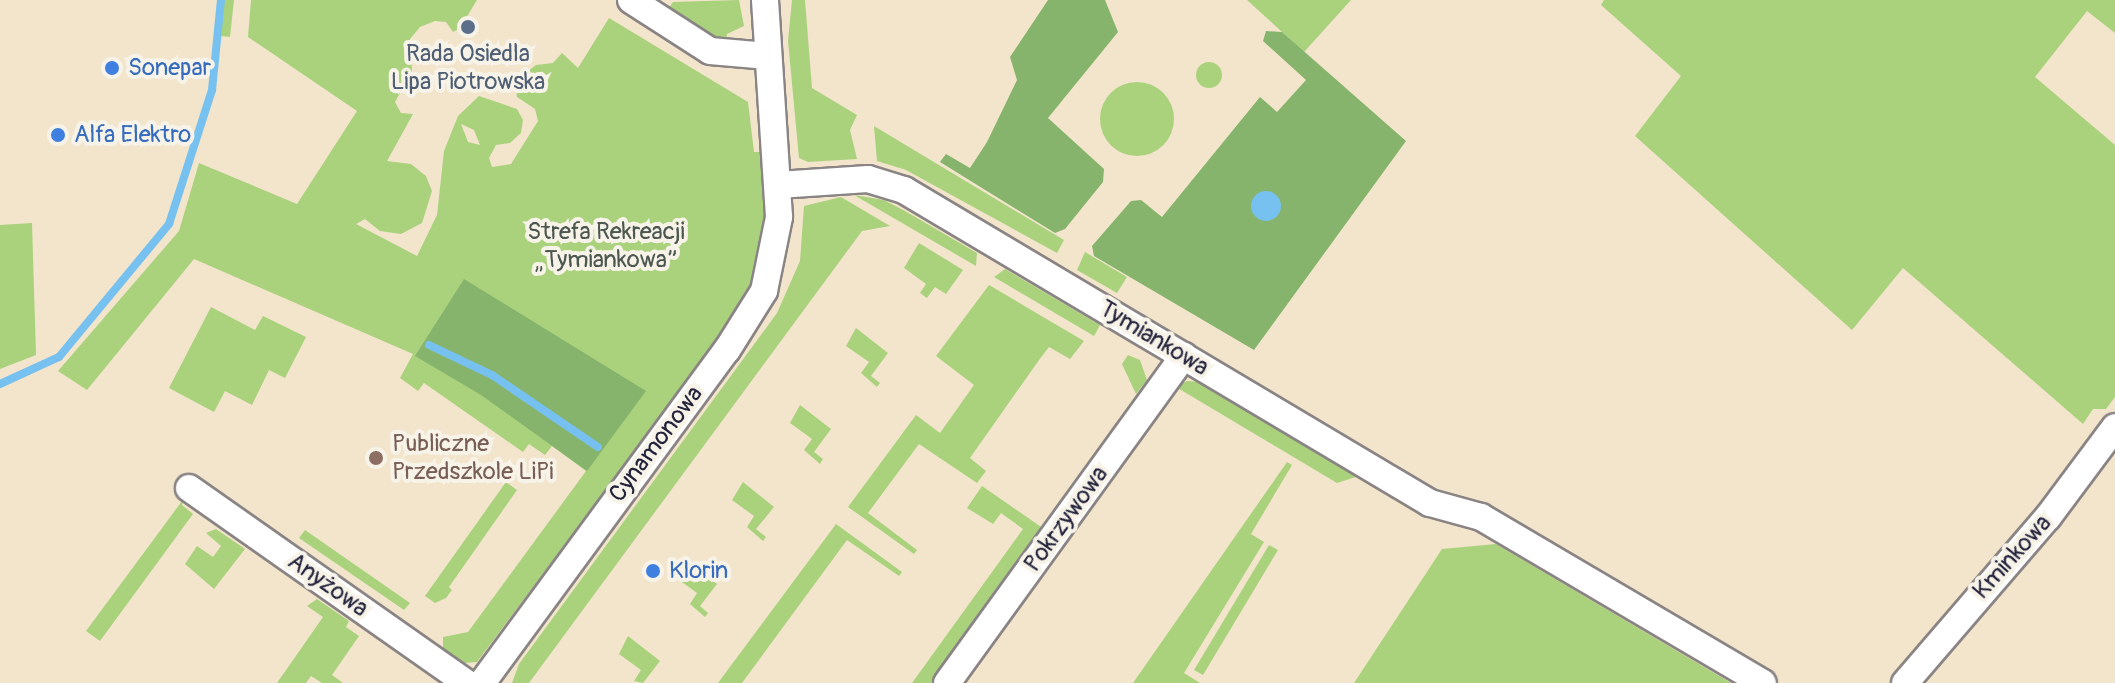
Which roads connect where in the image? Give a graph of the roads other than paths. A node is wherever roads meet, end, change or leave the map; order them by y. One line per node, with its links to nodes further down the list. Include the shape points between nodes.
1 (631, 0): 3 (street, via 710,51)
2 (765, 0): 3 (street)
3 (768, 56): 4 (street)
4 (778, 185): 5 (street, Tymiankowa, via 868,179 889,184); 9 (street, Cynamonowa, via 774,261 752,312)
5 (1184, 356): 10 (street, Pokrzywowa); 11 (street, Tymiankowa, via 1430,503 1481,517)
6 (2115, 427): 12 (street, Kminkowa, via 2048,517)
7 (189, 488): 8 (street, Anyżowa)
8 (466, 683)
9 (482, 683)
10 (947, 683)
11 (1763, 683)
12 (1905, 683)

